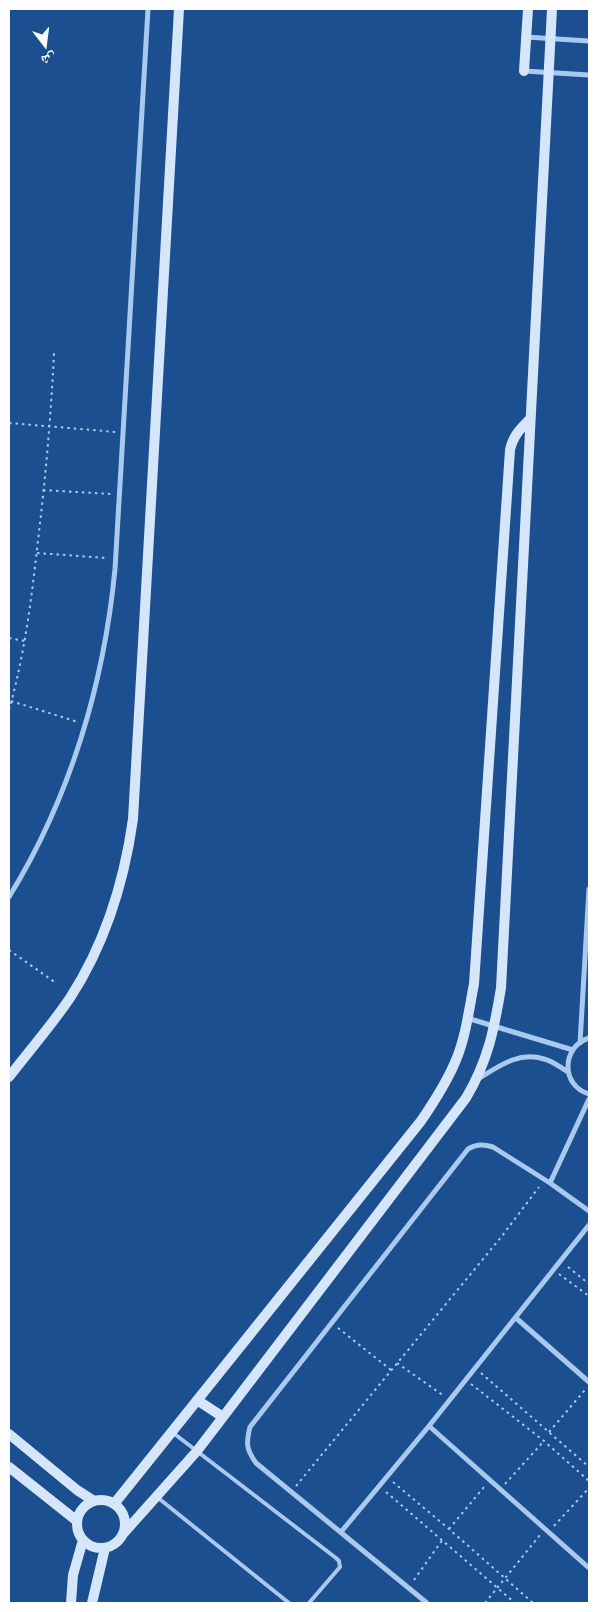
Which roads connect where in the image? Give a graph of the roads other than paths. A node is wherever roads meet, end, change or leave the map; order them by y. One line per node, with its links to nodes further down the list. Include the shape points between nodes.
1 (148, 9): 13 (street, via 116,558 106,643 68,776 34,852)
2 (179, 9): 20 (street, via 130,842 120,888 94,955 70,998)
3 (528, 9): 5 (street)
4 (552, 9): 6 (street)
5 (526, 37): 6 (street); 8 (street)
6 (550, 38): 7 (street); 9 (street)
7 (589, 41)
8 (524, 71): 9 (street)
9 (548, 72): 10 (street); 11 (street)
10 (589, 75)
11 (530, 419): 14 (street, via 512,439 510,450 475,970); 15 (street, via 501,978)
12 (589, 889): 17 (street)
13 (9, 897)
14 (467, 1018): 15 (street); 29 (street, via 456,1060 421,1121)
15 (495, 1025): 18 (street); 21 (street)
16 (589, 1038): 17 (street)
17 (580, 1043): 18 (street)
18 (573, 1050): 19 (street, via 568,1060)
19 (568, 1072): 21 (street, via 545,1059 528,1056 509,1060); 22 (street, via 574,1084)
20 (9, 1077)
21 (477, 1080): 30 (street)
22 (589, 1094)
23 (589, 1099): 24 (street)
24 (548, 1181): 25 (street); 40 (street, via 493,1147 485,1144 468,1149 250,1427 248,1452 256,1463)
25 (589, 1211)
26 (589, 1225): 27 (street)
27 (516, 1318): 28 (street); 31 (street)
28 (589, 1384)
29 (197, 1400): 30 (street); 32 (street)
30 (223, 1418): 34 (street)
31 (429, 1426): 40 (street); 44 (street)
32 (172, 1432): 34 (lane); 38 (street)
33 (9, 1434): 37 (street)
34 (197, 1451): 36 (street); 48 (lane, via 339,1562 340,1567)
35 (9, 1467): 39 (street)
36 (157, 1497): 41 (street); 47 (lane)
37 (94, 1501): 38 (street); 39 (street, via 82,1509)
38 (114, 1504): 41 (street, via 125,1520)
39 (77, 1521): 42 (street)
40 (341, 1532): 49 (street)
41 (123, 1534): 43 (street, via 114,1544)
42 (83, 1540): 43 (street, via 94,1548); 45 (street, via 73,1575)
43 (104, 1548): 46 (street)
44 (589, 1568)
45 (70, 1603)
46 (92, 1603)
47 (289, 1603)
48 (309, 1603)
49 (427, 1603)

